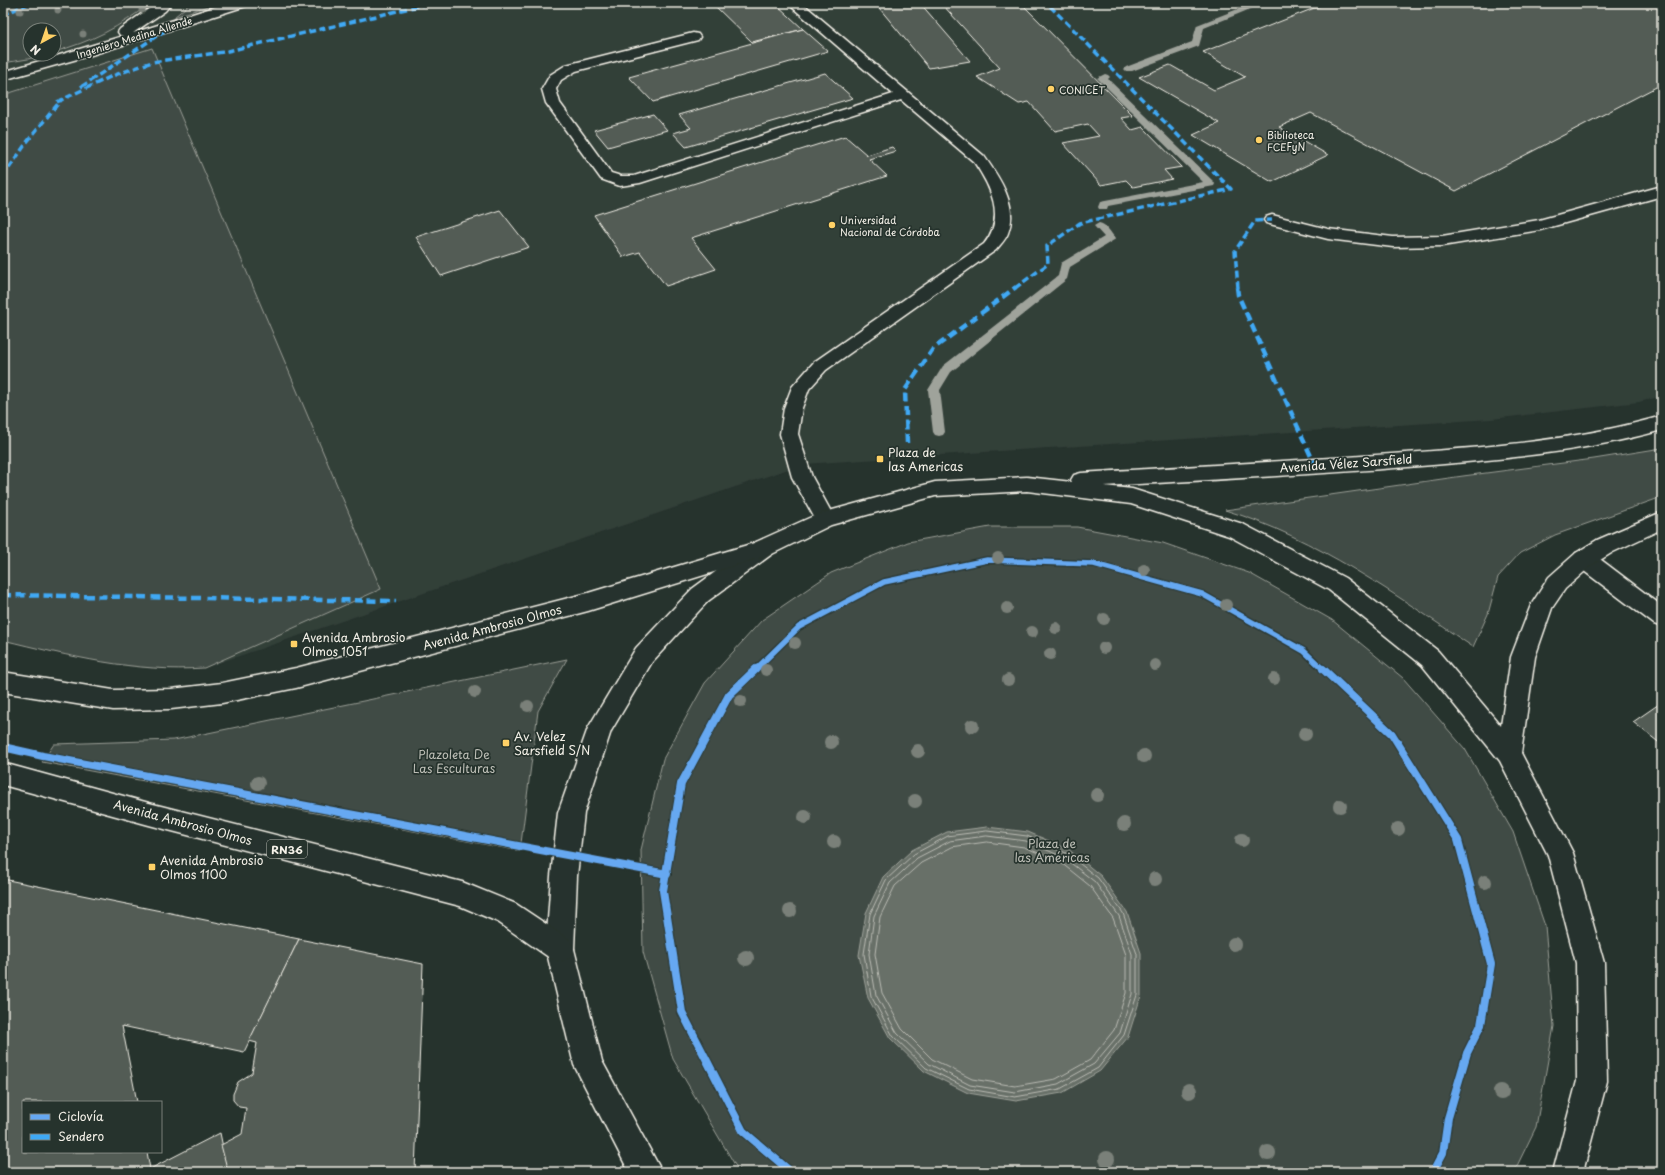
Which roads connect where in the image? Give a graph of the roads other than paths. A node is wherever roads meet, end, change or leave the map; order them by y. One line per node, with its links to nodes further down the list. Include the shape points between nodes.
1 (165, 3): 5 (main road, via 132,28)
2 (241, 3): 5 (main road, Ingeniero Medina Allende)
3 (796, 4): 7 (lane)
4 (692, 37): 7 (lane, via 571,68 555,78 549,89 553,103 606,176 620,181 635,180)
5 (82, 53): 6 (main road, Ingeniero Medina Allende)
6 (3, 76)
7 (903, 95): 12 (lane, via 979,159 990,174 1001,198 1004,214 1001,232 990,247 820,366 801,387 792,408 789,434 802,477)
8 (1662, 190): 9 (lane, via 1540,225 1442,241 1392,242 1328,234)
9 (1272, 220)
10 (1662, 424): 11 (main road, Avenida Vélez Sarsfield, via 1568,443 1472,455)
11 (1027, 484): 12 (main road, via 935,489); 18 (main road, via 1132,497 1236,530 1338,584 1430,658)
12 (825, 519): 14 (main road)
13 (1662, 520): 15 (main road, via 1605,546)
14 (764, 548): 17 (main road, Avenida Ambrosio Olmos, via 581,604 296,678 222,693 171,699 113,700); 20 (main road, via 700,595 644,655 600,728 571,813)
15 (1584, 559): 16 (main road); 18 (main road, via 1557,583 1542,605 1523,658)
16 (1662, 618)
17 (3, 682)
18 (1509, 754): 22 (main road, via 1560,853 1590,963 1592,1081)
19 (3, 774): 20 (main road, Avenida Ambrosio Olmos / RN36, via 462,894 507,913)
20 (560, 949): 21 (main road, via 589,1065 639,1160)
21 (648, 1172)
22 (1568, 1172)

